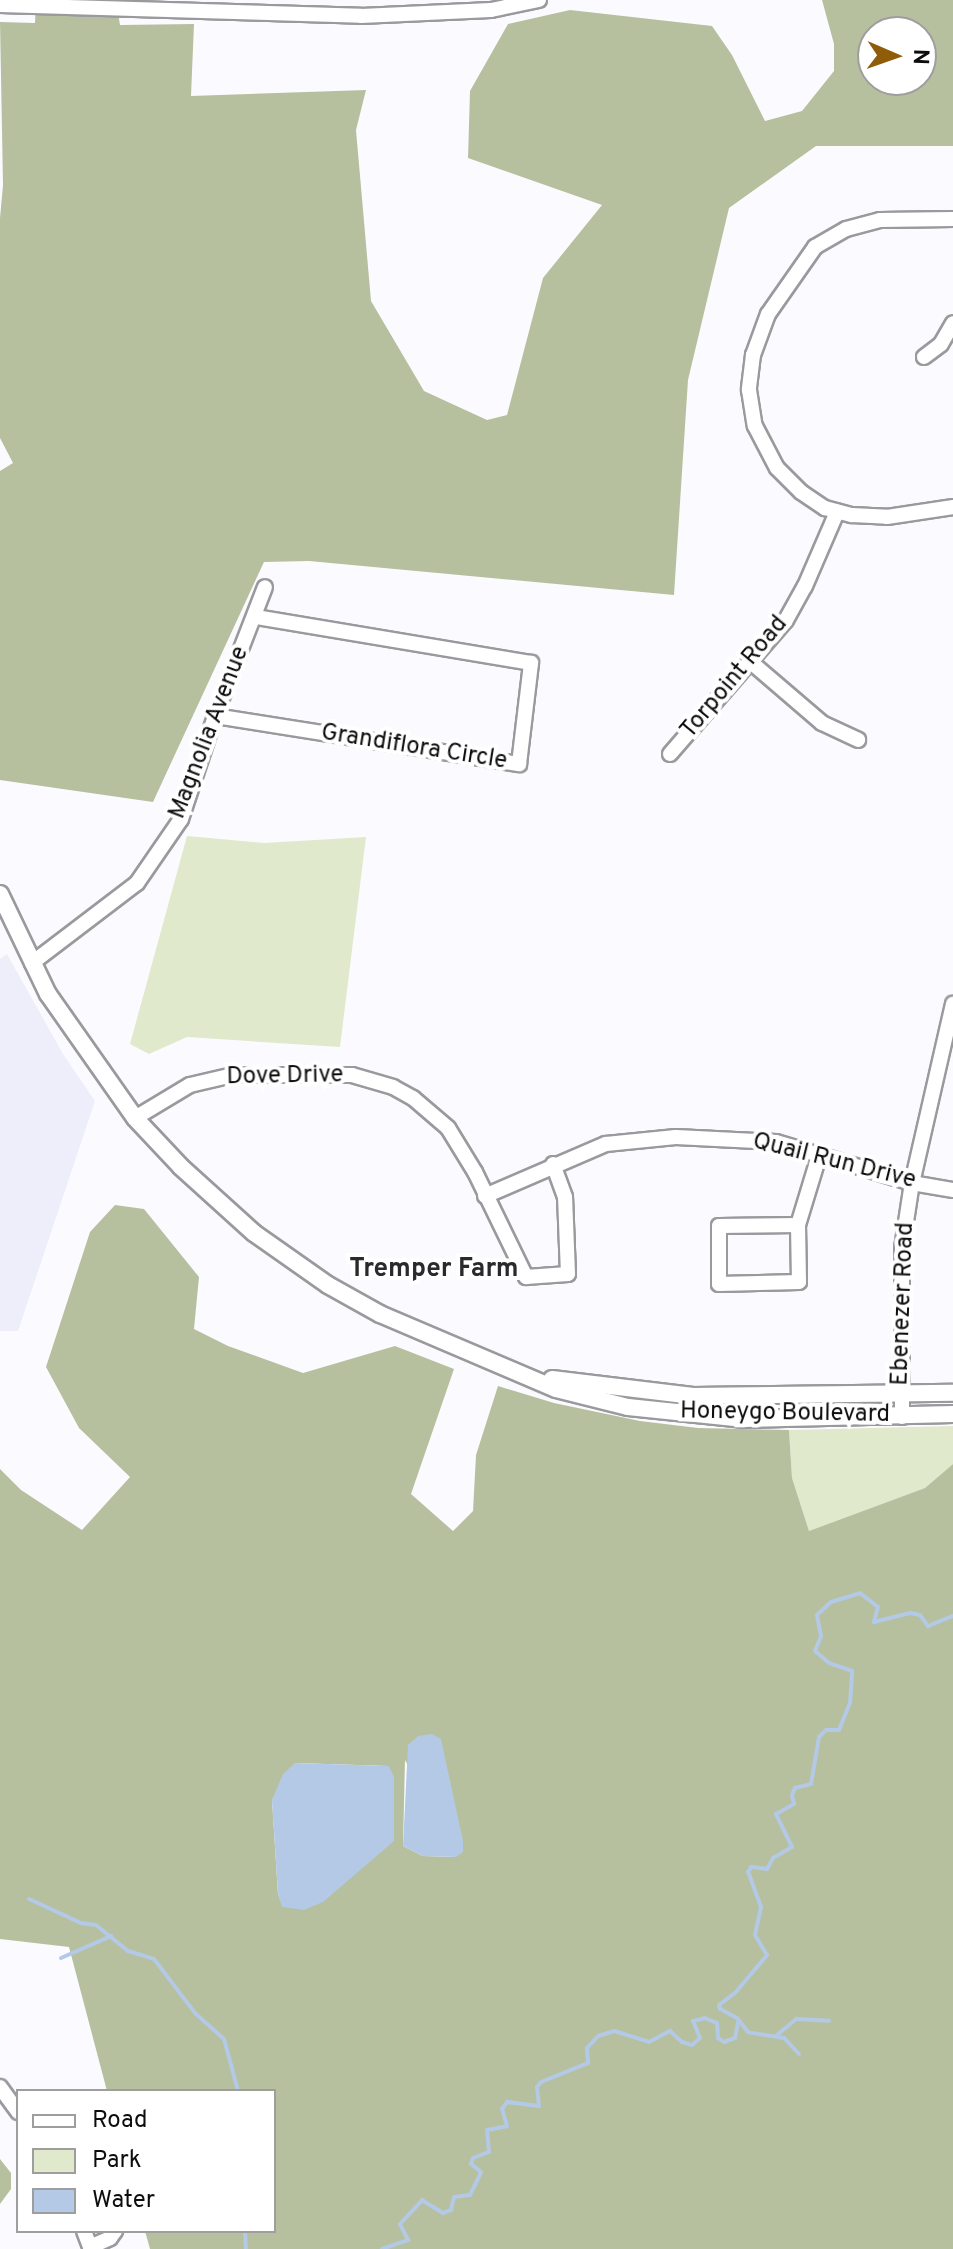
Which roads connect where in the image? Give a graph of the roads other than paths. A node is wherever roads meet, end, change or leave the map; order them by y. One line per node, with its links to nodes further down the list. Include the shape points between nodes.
1 (539, 0): 2 (street, via 491,10 361,16)
2 (0, 5)
3 (953, 219): 7 (street, via 880,220 822,242 776,297 758,336 749,390 765,449 801,492)
4 (953, 323): 5 (street, via 941,344)
5 (924, 357)
6 (953, 507): 7 (street, via 887,517)
7 (837, 512): 10 (street, Torpoint Road, via 800,594)
8 (265, 587): 9 (street, Magnolia Avenue)
9 (255, 617): 11 (street, Magnolia Avenue); 11 (street, Grandiflora Circle, via 531,663 519,764)
10 (752, 663): 12 (street, via 822,723); 13 (street, Torpoint Road)
11 (215, 716): 15 (street, Magnolia Avenue, via 181,819 137,883)
12 (858, 740)
13 (670, 754)
14 (0, 894): 15 (main road, Honeygo Boulevard)
15 (32, 963): 17 (main road, Honeygo Boulevard, via 68,1027)
16 (953, 1004): 20 (street, Ebenezer Road)
17 (135, 1118): 22 (street, Dove Drive, via 210,1079 352,1075 393,1087 434,1114 460,1145); 24 (main road, Honeygo Boulevard, via 218,1202 328,1285 423,1335)
18 (819, 1156): 19 (street, Quail Run Drive, via 758,1140 647,1138 606,1144); 20 (street, Quail Run Drive); 23 (street)
19 (553, 1164): 22 (street, Quail Run Drive); 22 (street, Dove Drive, via 565,1197 568,1274 526,1277)
20 (912, 1183): 21 (street, Quail Run Drive); 26 (street, Ebenezer Road, via 901,1259)
21 (953, 1190)
22 (485, 1196)
23 (798, 1225): 23 (street, via 799,1282 719,1284 719,1226)
24 (527, 1375): 26 (main road, Honeygo Boulevard, via 693,1396); 28 (main road, Honeygo Boulevard, via 597,1401 700,1416)
25 (953, 1393): 26 (main road, Honeygo Boulevard)
26 (901, 1394): 28 (street, Ebenezer Road)
27 (953, 1414): 28 (main road, Honeygo Boulevard)
28 (902, 1417)
29 (0, 2087): 30 (street)
30 (16, 2109)
31 (85, 2233): 32 (street, via 90,2247)
32 (114, 2233)

